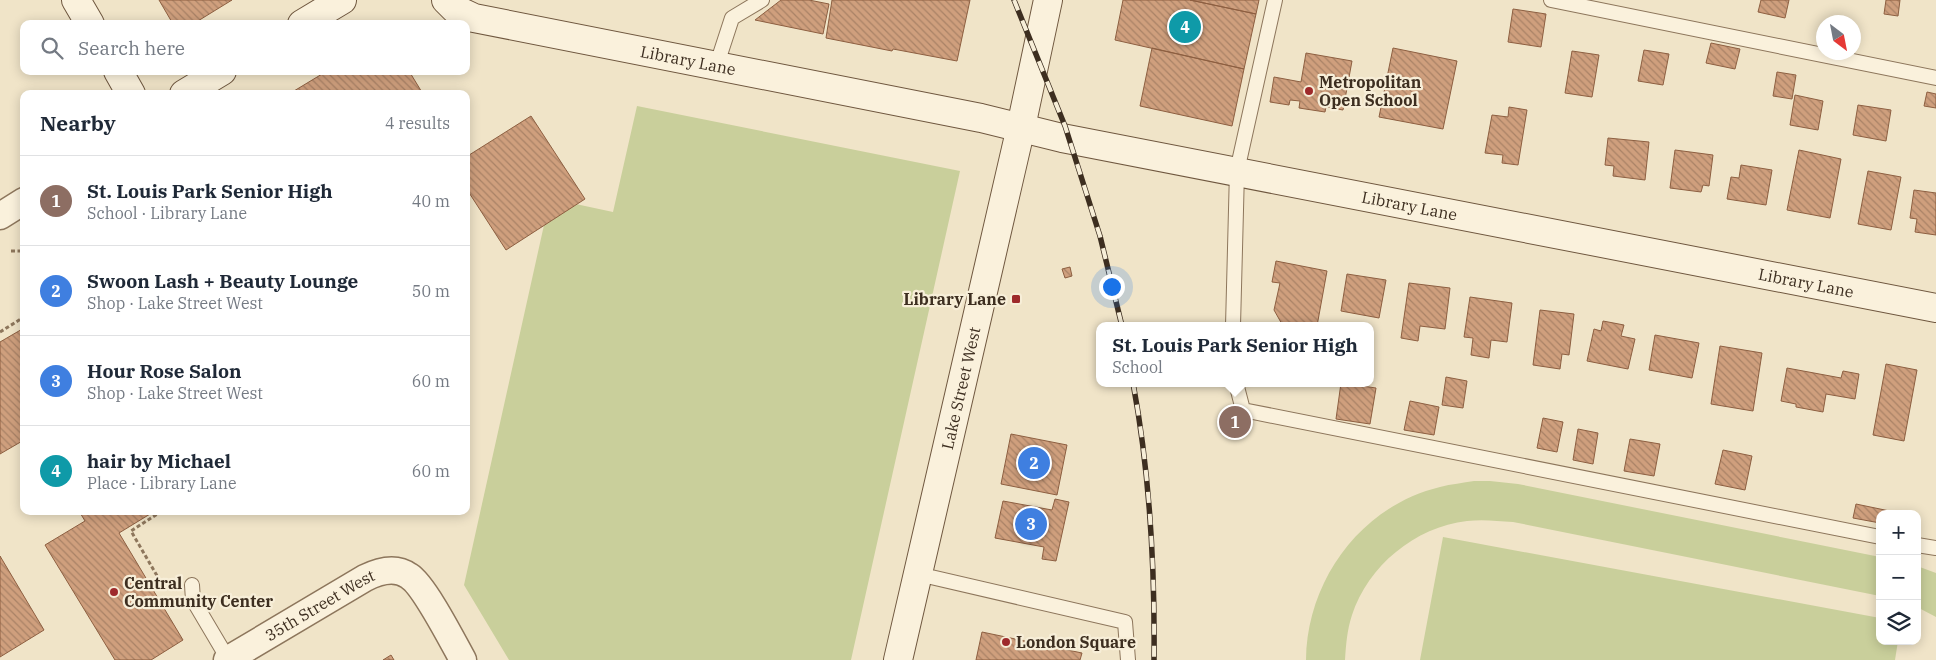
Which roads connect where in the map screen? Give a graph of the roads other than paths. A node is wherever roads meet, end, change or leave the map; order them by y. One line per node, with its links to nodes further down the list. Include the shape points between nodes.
1 (76, 0): 8 (street)
2 (342, 0): 9 (street)
3 (446, 0): 10 (street, Library Lane, via 455,9 474,18)
4 (762, 0): 10 (lane, via 732,18)
5 (1048, 0): 16 (street, Lake Street West)
6 (1275, 0): 17 (lane)
7 (1551, 0): 13 (lane)
8 (88, 20)
9 (309, 20)
10 (716, 67): 16 (street, Library Lane)
11 (120, 75): 14 (street)
12 (215, 75): 15 (street)
13 (1936, 78)
14 (129, 90)
15 (191, 90)
16 (1021, 127): 17 (street, Library Lane); 26 (street, Lake Street West)
17 (1237, 172): 20 (street, Library Lane); 21 (lane)
18 (20, 204): 19 (street)
19 (0, 216)
20 (1936, 308)
21 (1233, 322)
22 (1237, 387): 23 (lane, via 1243,410)
23 (1876, 536)
24 (1921, 546): 25 (lane)
25 (1936, 548)
26 (918, 574): 30 (street, Lake Street West); 31 (lane, via 1125,622)
27 (192, 585): 28 (lane, via 193,600)
28 (228, 660): 29 (street, 35th Street West, via 365,578 388,570 410,576)
29 (463, 660)
30 (898, 660)
31 (1128, 660)

